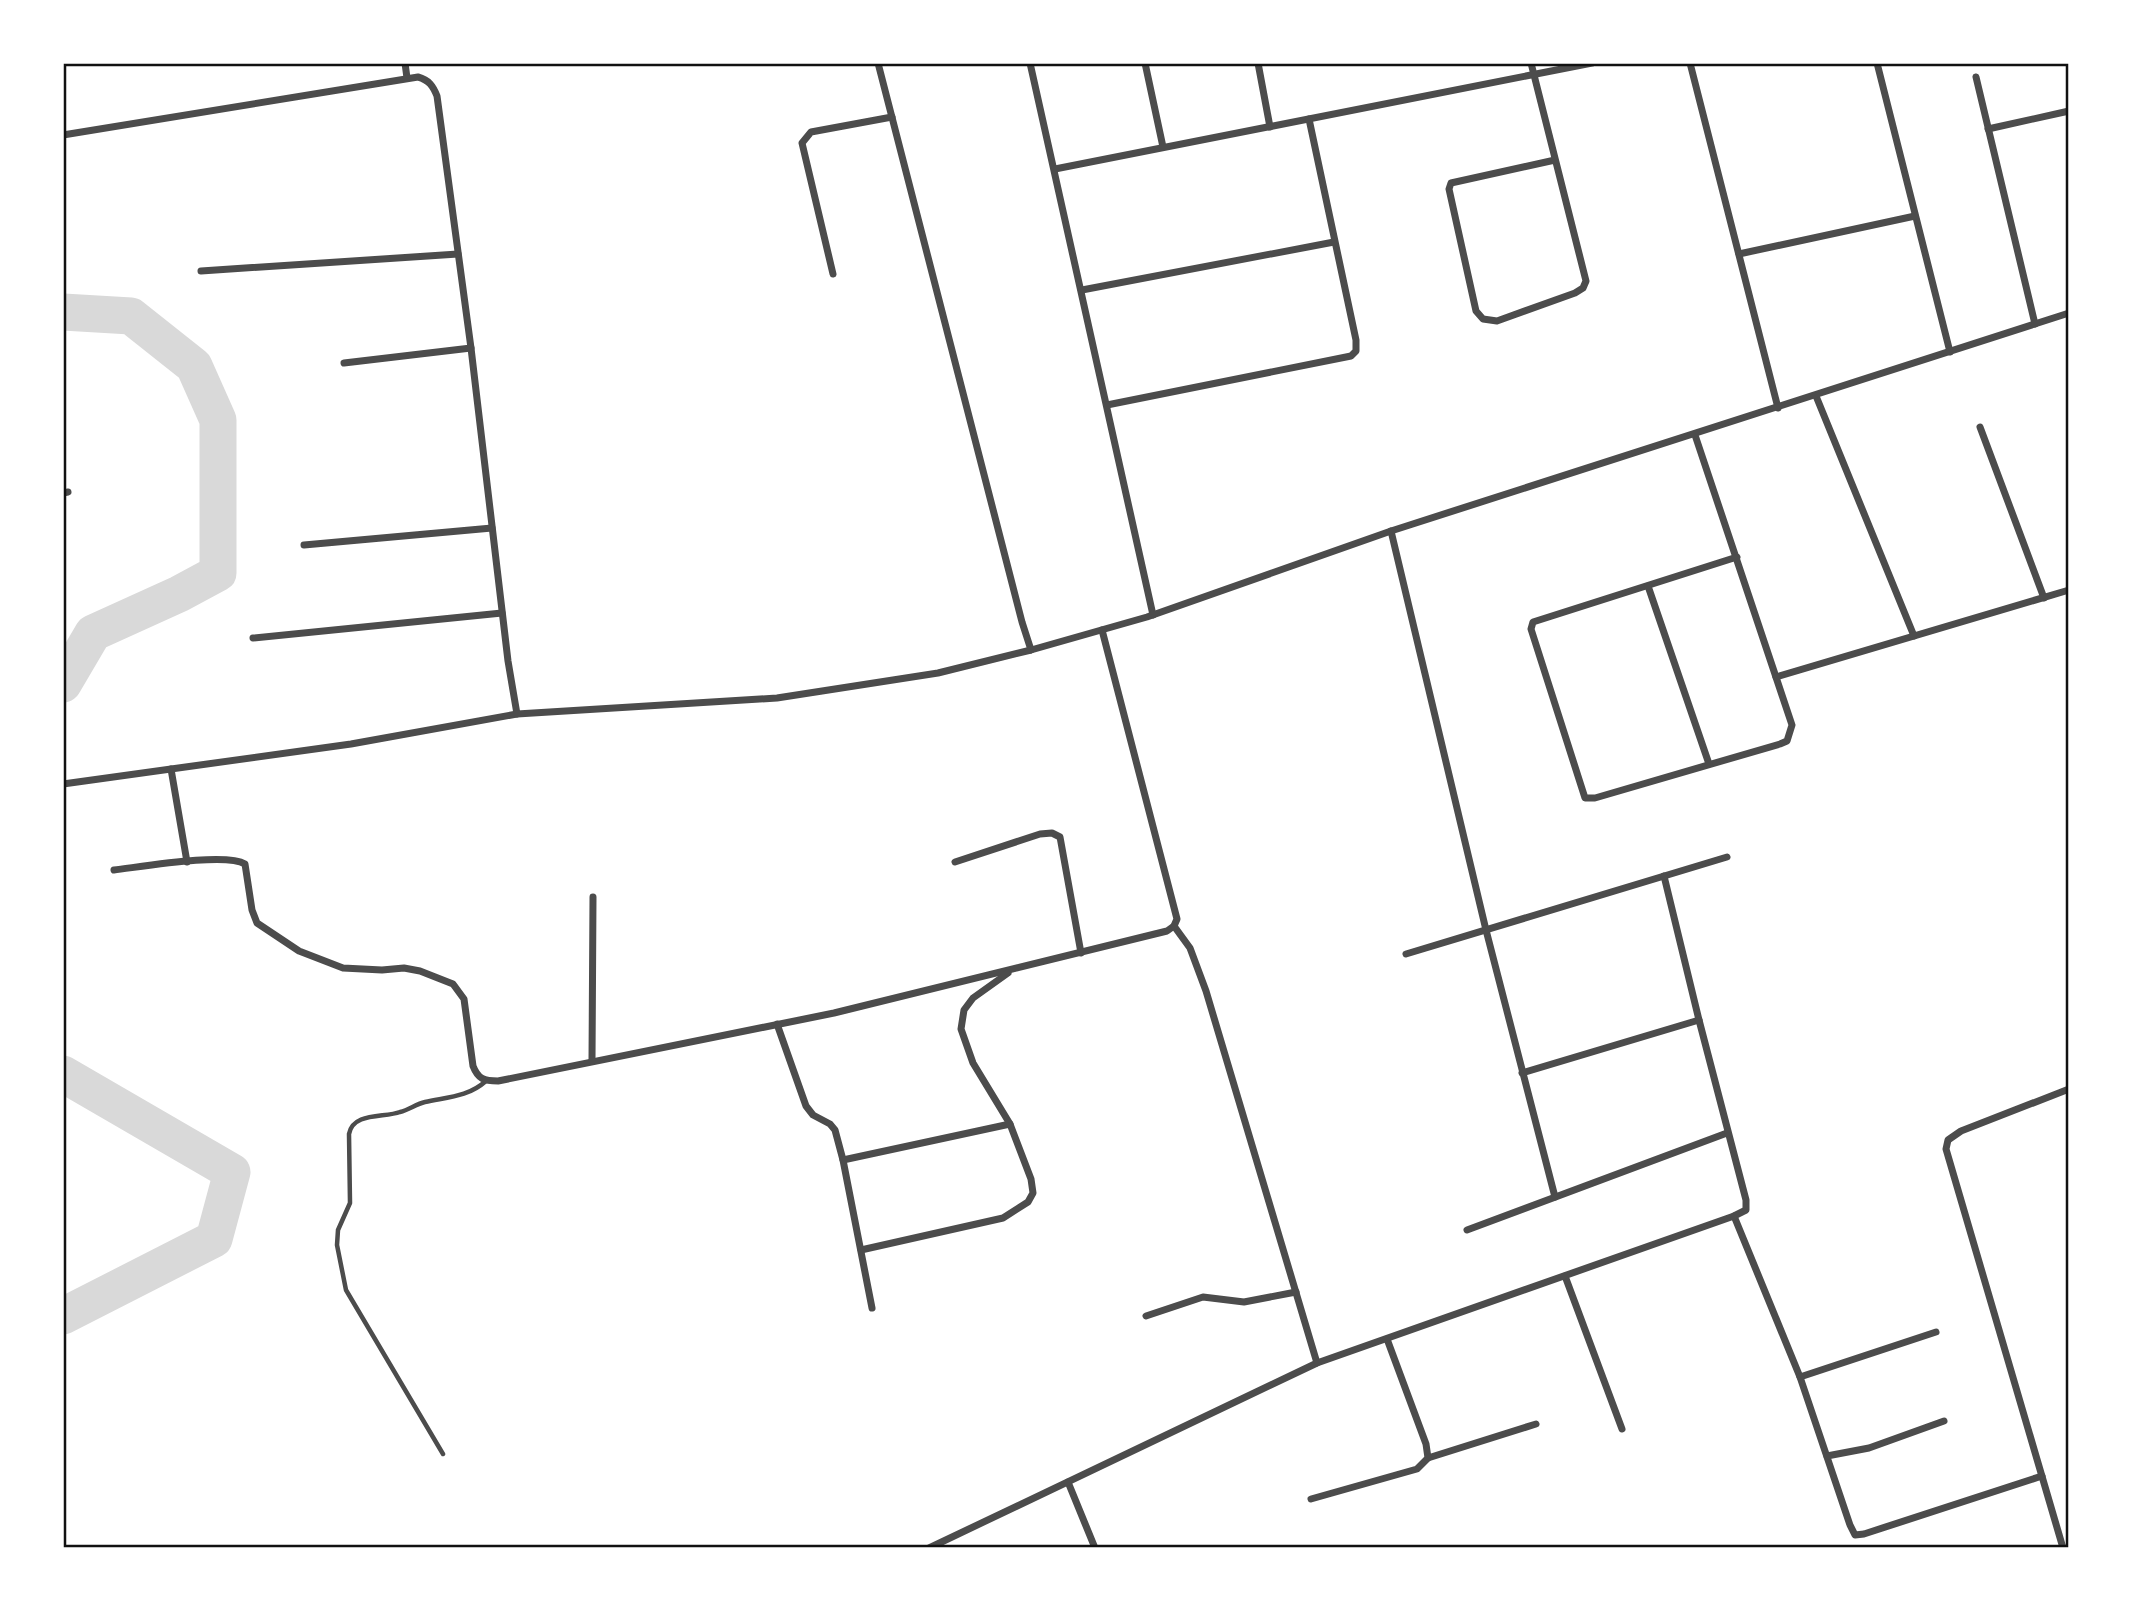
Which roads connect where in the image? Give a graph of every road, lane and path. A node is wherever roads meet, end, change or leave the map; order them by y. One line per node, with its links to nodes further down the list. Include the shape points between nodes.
1 (405, 63): 11 (street)
2 (878, 63): 14 (street)
3 (1030, 63): 21 (street)
4 (1145, 63): 19 (street)
5 (1258, 63): 16 (street)
6 (1531, 63): 10 (street)
7 (1592, 63): 10 (street)
8 (1690, 63): 25 (street)
9 (1877, 63): 22 (street)
10 (1534, 75): 15 (street); 20 (street)
11 (407, 78): 18 (street); 24 (street, via 426,79 437,96)
12 (1976, 78): 17 (street)
13 (2069, 111): 17 (street)
14 (892, 117): 27 (street, via 811,132 802,143); 51 (street)
15 (1309, 119): 16 (street); 23 (street)
16 (1270, 127): 19 (street)
17 (1988, 129): 30 (street)
18 (63, 135)
19 (1163, 147): 21 (street)
20 (1555, 160): 20 (street, via 1451,183 1476,310 1483,319 1497,321 1583,288 1586,281)
21 (1055, 169): 28 (street)
22 (1915, 216): 25 (street); 32 (street)
23 (1334, 242): 28 (street); 35 (street, via 1356,340 1351,355)
24 (458, 254): 26 (street); 31 (street)
25 (1739, 254): 36 (street)
26 (201, 271)
27 (833, 274)
28 (1082, 290): 35 (street)
29 (2069, 313): 30 (street)
30 (2035, 324): 32 (street)
31 (471, 348): 33 (street); 39 (street)
32 (1950, 352): 34 (street)
33 (344, 363)
34 (1816, 396): 36 (street); 49 (street)
35 (1107, 405): 47 (street)
36 (1778, 408): 38 (street)
37 (1980, 427): 45 (street)
38 (1696, 435): 40 (street); 42 (street)
39 (492, 528): 41 (street); 46 (street)
40 (1391, 531): 47 (street); 64 (street)
41 (304, 545)
42 (1737, 558): 43 (street); 52 (street)
43 (1648, 586): 54 (street); 54 (street, via 1533,622 1531,629 1579,784 1585,798 1595,799)
44 (2069, 590): 45 (street)
45 (2044, 598): 49 (street)
46 (502, 613): 50 (street); 53 (street)
47 (1153, 615): 48 (street)
48 (1102, 630): 51 (street); 63 (street, via 1177,919)
49 (1914, 636): 52 (street)
50 (253, 638)
51 (1031, 650): 53 (street, via 938,673 777,698)
52 (1776, 677): 54 (street, via 1792,725 1787,741)
53 (517, 714): 55 (street, via 351,744)
54 (1709, 764)
55 (171, 769): 56 (street); 58 (street)
56 (63, 784)
57 (1727, 857): 61 (street)
58 (187, 862): 60 (street); 72 (street, via 237,859 245,864 257,923 299,951 343,968 404,968 453,984 464,999 473,1066 477,1076)
59 (955, 862): 65 (street, via 1040,834 1052,832 1060,837)
60 (114, 870)
61 (1664, 876): 64 (street); 68 (street)
62 (593, 897): 70 (street)
63 (1174, 926): 65 (street); 82 (street, via 1190,948 1206,991)
64 (1486, 930): 66 (street); 71 (street)
65 (1082, 953): 67 (street)
66 (1406, 954)
67 (1012, 970): 69 (street); 74 (street, via 972,998 964,1010 961,1029 973,1063)
68 (1699, 1020): 71 (street); 75 (street)
69 (777, 1024): 70 (street); 76 (street, via 806,1106 835,1130)
70 (593, 1061): 72 (street)
71 (1522, 1073): 77 (street)
72 (486, 1081): 92 (lane, via 459,1097 357,1121 349,1134 350,1203 337,1245 342,1279)
73 (2069, 1089): 95 (street, via 1961,1131 1948,1140 1946,1149)
74 (1010, 1124): 76 (street); 80 (street, via 1031,1179 1033,1193 1028,1202 1003,1218)
75 (1727, 1133): 77 (street); 78 (street, via 1746,1200 1746,1210)
76 (843, 1160): 80 (street)
77 (1555, 1197): 79 (street)
78 (1734, 1216): 81 (street); 88 (street)
79 (1467, 1230)
80 (861, 1250): 83 (street)
81 (1565, 1276): 86 (street); 91 (street)
82 (1296, 1292): 84 (street, via 1244,1302 1203,1297); 87 (street)
83 (872, 1308)
84 (1146, 1316)
85 (1936, 1332): 88 (street)
86 (1387, 1339): 87 (street); 94 (street)
87 (1317, 1363): 96 (street)
88 (1800, 1377): 93 (street)
89 (1944, 1421): 93 (street, via 1869,1448)
90 (1536, 1424): 94 (street)
91 (1622, 1429)
92 (443, 1454)
93 (1827, 1456): 95 (street, via 1850,1525 1859,1536)
94 (1428, 1458): 97 (street, via 1417,1469)
95 (2042, 1476): 100 (street)
96 (1068, 1482): 98 (street); 99 (street)
97 (1311, 1499)
98 (929, 1548)
99 (1095, 1548)
100 (2063, 1548)

